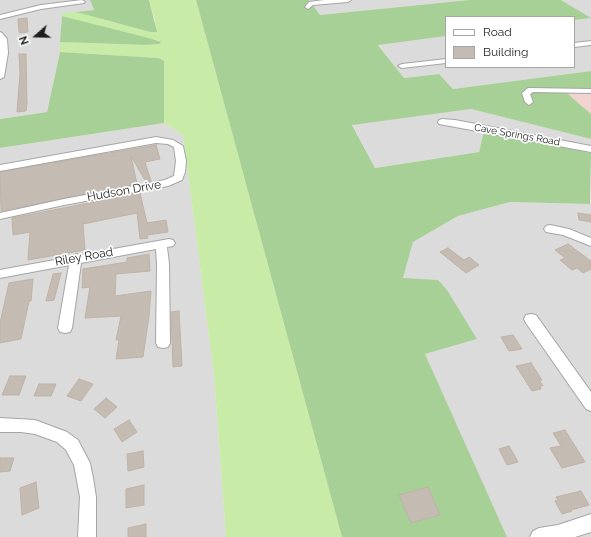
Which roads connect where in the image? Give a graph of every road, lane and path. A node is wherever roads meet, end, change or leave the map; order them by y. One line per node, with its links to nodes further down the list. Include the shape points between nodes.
1 (348, 0): 3 (street, via 312,3)
2 (82, 2): 4 (street, via 41,7)
3 (308, 7)
4 (0, 17)
5 (0, 34): 10 (street, via 4,53)
6 (591, 43): 7 (street)
7 (575, 45)
8 (445, 61): 9 (street)
9 (402, 66)
10 (0, 77)
11 (591, 92): 12 (street, via 531,90 526,93)
12 (529, 102)
13 (442, 122): 14 (street, Cave Springs Road)
14 (591, 149)
15 (0, 168): 16 (street, Hudson Drive, via 156,140 174,143 179,150 181,161 178,178 168,183)
16 (0, 216)
17 (550, 229): 18 (street)
18 (591, 242)
19 (76, 258): 20 (street, Riley Road); 22 (street); 23 (street, Riley Road, via 165,243)
20 (0, 274)
21 (532, 319): 24 (street)
22 (65, 328)
23 (163, 343)
24 (591, 404)
25 (0, 425): 27 (street, via 35,427 62,437 72,445 82,463 86,478)
26 (591, 523): 28 (street, via 558,534)
27 (87, 537)
28 (539, 537)

